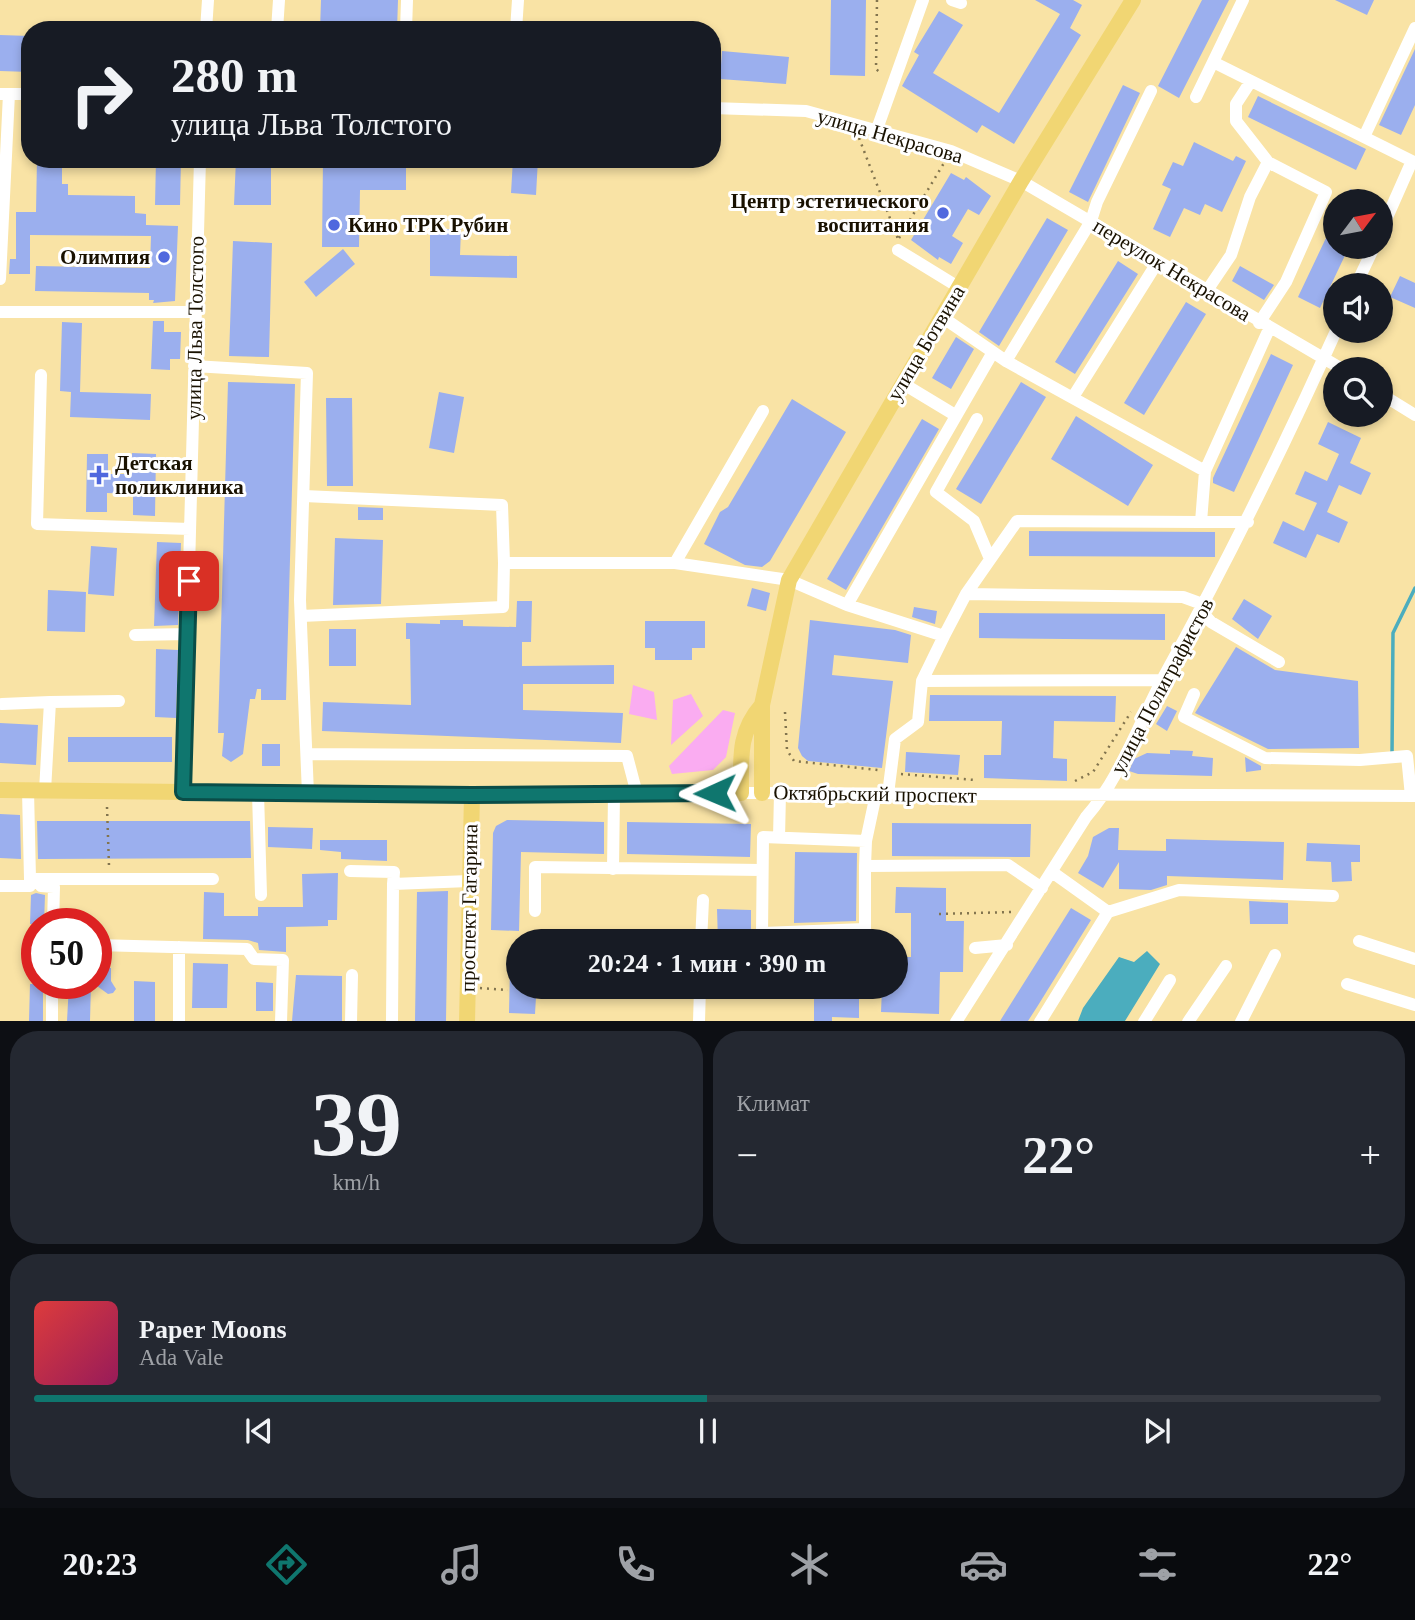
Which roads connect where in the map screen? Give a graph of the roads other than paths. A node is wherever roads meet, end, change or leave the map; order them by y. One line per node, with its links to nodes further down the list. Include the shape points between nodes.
1 (208, 0): 8 (street)
2 (279, 0): 9 (street)
3 (407, 0): 10 (street)
4 (518, 0): 11 (street)
5 (923, 0): 19 (street)
6 (1133, 0): 23 (main road, улица Ботвина)
7 (1243, 0): 13 (street)
8 (207, 21)
9 (278, 21)
10 (406, 21)
11 (517, 21)
12 (1415, 28): 20 (street)
13 (1213, 62): 14 (street); 17 (street)
14 (1251, 81): 20 (street); 21 (street, via 1236,104 1236,121)
15 (1151, 91): 25 (street)
16 (5, 94): 28 (street)
17 (1196, 97)
18 (721, 108): 19 (street, улица Некрасова, via 806,111)
19 (877, 129): 23 (street, улица Некрасова, via 951,151)
20 (1364, 137): 24 (street, via 1412,161)
21 (1268, 162): 30 (street, via 1250,197 1231,255); 34 (street, via 1326,192)
22 (200, 168): 32 (street, улица Льва Толстого)
23 (1021, 181): 25 (street, переулок Некрасова); 29 (main road, улица Ботвина)
24 (1393, 204)
25 (1091, 221): 27 (street, переулок Некрасова); 38 (street)
26 (898, 245): 29 (street)
27 (1157, 263): 30 (street, переулок Некрасова); 42 (street)
28 (0, 279)
29 (960, 288): 33 (main road, улица Ботвина)
30 (1206, 292): 34 (street, переулок Некрасова)
31 (0, 312): 32 (street)
32 (196, 313): 39 (street, улица Льва Толстого)
33 (943, 317): 35 (street); 41 (main road, улица Ботвина)
34 (1264, 326): 36 (street, переулок Некрасова); 48 (street)
35 (993, 352): 38 (street); 45 (street)
36 (1323, 357)
37 (1323, 360): 51 (street, улица Полиграфистов)
38 (1006, 361): 42 (street)
39 (194, 366): 49 (street, via 307,373); 52 (street, улица Льва Толстого)
40 (41, 375): 52 (street, via 37,524)
41 (902, 383): 45 (street); 56 (main road, улица Ботвина)
42 (1073, 397): 48 (street)
43 (1393, 401): 46 (street)
44 (763, 411): 55 (street)
45 (955, 415): 58 (street, via 950,431)
46 (1415, 415)
47 (977, 419): 53 (street, via 936,492 974,521)
48 (1205, 471): 50 (street)
49 (304, 496): 54 (street, via 502,505); 60 (street)
50 (1200, 522): 51 (street); 53 (street, via 1017,521)
51 (1248, 522): 59 (street, улица Полиграфистов)
52 (190, 529): 61 (street, улица Льва Толстого)
53 (990, 559): 57 (street)
54 (504, 563): 55 (street); 60 (street, via 503,607)
55 (675, 563): 56 (street)
56 (789, 580): 58 (street); 71 (main road, улица Ботвина)
57 (966, 594): 59 (street, via 1183,597); 63 (street)
58 (847, 605): 63 (street)
59 (1203, 608): 64 (street, via 1211,622); 65 (street, улица Полиграфистов)
60 (301, 616): 72 (street)
61 (188, 634): 62 (street); 76 (street, улица Льва Толстого)
62 (135, 635)
63 (944, 636): 66 (street)
64 (1279, 662)
65 (1162, 680): 66 (street); 86 (street, улица Полиграфистов)
66 (922, 681): 84 (street, via 918,722 895,739)
67 (1194, 694): 87 (street, via 1184,716 1265,758 1407,756)
68 (118, 701): 69 (street)
69 (50, 702): 70 (street); 75 (street)
70 (2, 704)
71 (762, 705): 78 (main road, улица Ботвина, via 741,741); 79 (main road, улица Ботвина)
72 (307, 754): 81 (street); 83 (street, via 627,757)
73 (0, 790): 74 (main road, Октябрьский проспект)
74 (28, 790): 75 (main road, Октябрьский проспект); 97 (street)
75 (45, 790): 76 (main road, Октябрьский проспект)
76 (183, 792): 77 (main road, Октябрьский проспект)
77 (258, 793): 81 (main road, Октябрьский проспект); 101 (street)
78 (741, 793): 79 (street, Октябрьский проспект); 83 (main road, Октябрьский проспект)
79 (762, 793): 80 (street, Октябрьский проспект)
80 (780, 793): 84 (street, Октябрьский проспект); 88 (street)
81 (308, 794): 85 (main road, Октябрьский проспект)
82 (614, 794): 83 (main road, Октябрьский проспект); 85 (main road, Октябрьский проспект); 91 (street)
83 (637, 794)
84 (882, 794): 86 (street, Октябрьский проспект); 89 (street)
85 (472, 795): 96 (main road, проспект Гагарина)
86 (1105, 795): 87 (street, Октябрьский проспект); 94 (street, улица Полиграфистов)
87 (1413, 796)
88 (779, 838): 89 (street); 92 (street, via 763,837)
89 (866, 841): 90 (street)
90 (865, 866): 100 (street, via 1008,865); 109 (street)
91 (613, 869): 92 (street); 105 (street, via 535,867)
92 (762, 870): 108 (street)
93 (350, 871): 98 (street, via 394,872)
94 (1052, 872): 100 (street, улица Полиграфистов); 106 (street)
95 (213, 879): 97 (street)
96 (469, 881): 98 (street); 129 (main road, проспект Гагарина)
97 (30, 882): 99 (street); 104 (street, via 54,887)
98 (393, 884): 128 (street)
99 (0, 886)
100 (1042, 888): 112 (street, улица Полиграфистов)
101 (261, 895)
102 (1333, 896): 106 (street, via 1179,890)
103 (703, 901): 107 (street)
104 (54, 908)
105 (534, 911)
106 (1108, 912): 132 (street)
107 (702, 929)
108 (761, 929)
109 (865, 929)
110 (1359, 941): 116 (street)
111 (112, 945): 113 (street)
112 (1007, 945): 114 (street); 131 (street, улица Полиграфистов)
113 (179, 947): 125 (street); 126 (street, via 247,948 254,959 283,960)
114 (975, 948)
115 (1275, 956): 135 (street)
116 (1415, 959)
117 (1226, 966): 134 (street)
118 (352, 975): 127 (street)
119 (1170, 980): 133 (street)
120 (1347, 984): 123 (street)
121 (52, 999): 124 (street)
122 (700, 999): 130 (street)
123 (1415, 1005)
124 (52, 1021)
125 (179, 1021)
126 (281, 1021)
127 (351, 1021)
128 (392, 1021)
129 (467, 1021)
130 (699, 1021)
131 (956, 1021)
132 (1040, 1021)
133 (1144, 1021)
134 (1188, 1021)
135 (1241, 1021)

